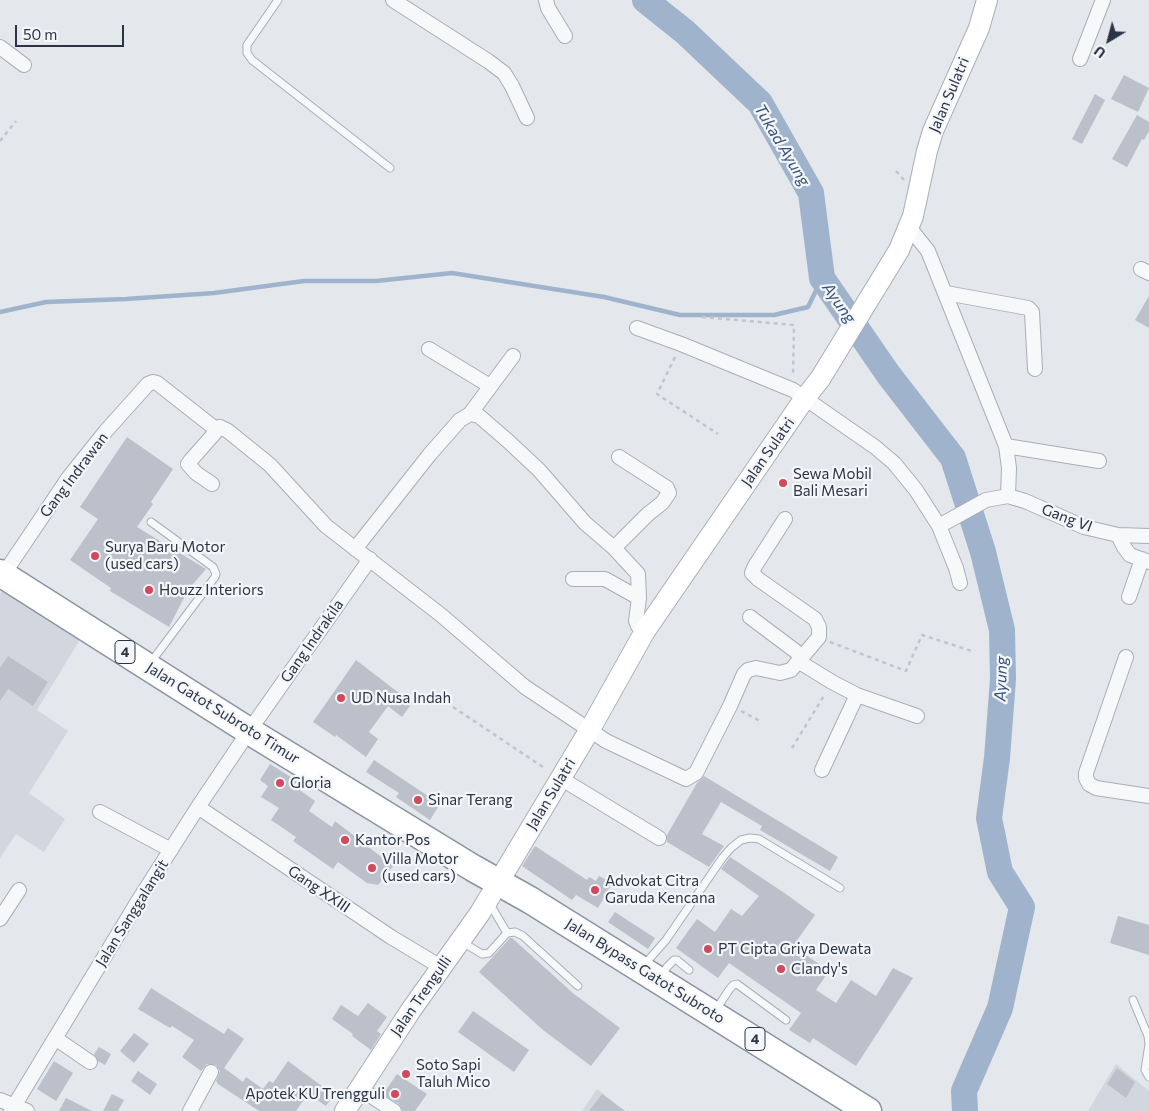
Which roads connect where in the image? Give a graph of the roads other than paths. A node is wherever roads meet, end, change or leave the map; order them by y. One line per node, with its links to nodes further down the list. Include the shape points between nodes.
1 (278, 0): 11 (lane, via 247,45 247,53)
2 (393, 0): 10 (street, via 504,73)
3 (546, 0): 6 (street)
4 (987, 0): 12 (main road, Jalan Sulatri, via 979,28 926,151)
5 (1103, 0): 8 (street)
6 (565, 36)
7 (0, 47): 9 (street)
8 (1080, 59)
9 (24, 65)
10 (527, 118)
11 (390, 168)
12 (908, 228): 13 (street, via 928,251); 19 (main road, Jalan Sulatri, via 884,275 820,379)
13 (946, 293): 17 (street, via 1028,308 1032,312); 22 (street)
14 (636, 328): 19 (street)
15 (429, 349): 18 (street)
16 (513, 356): 18 (street)
17 (1035, 369)
18 (490, 386): 20 (street)
19 (799, 394): 29 (street, via 894,463); 42 (main road, Jalan Sulatri)
20 (470, 414): 32 (street, via 480,416 508,441 539,470 585,523); 33 (street, via 460,420 430,454)
21 (217, 430): 25 (street, via 188,464); 33 (street, via 228,431 270,465 326,526); 36 (street, Gang Indrawan, via 157,384 148,384 82,462)
22 (1006, 446): 24 (street); 26 (street)
23 (620, 457): 32 (street, via 667,488 669,493)
24 (1098, 461)
25 (212, 484)
26 (1008, 496): 29 (street, Gang VI, via 986,500); 30 (street, Gang VI, via 1072,523)
27 (785, 519): 44 (street, via 752,573 815,619 819,637)
28 (151, 522): 45 (lane, via 213,567 216,574)
29 (939, 526): 38 (street)
30 (1118, 535): 31 (street, Gang VI); 35 (street, via 1126,551)
31 (1149, 536)
32 (614, 548): 40 (street, via 638,574)
33 (355, 549): 34 (street)
34 (370, 559): 48 (street, Gang Indrakila); 49 (street, via 525,686)
35 (1145, 560): 39 (street)
36 (1, 574): 45 (highway, Jalan Gatot Subroto Timur / 4)
37 (573, 579): 40 (street, via 605,579)
38 (960, 583)
39 (1128, 597)
40 (639, 598): 42 (street, via 636,621)
41 (750, 617): 44 (street)
42 (645, 631): 49 (main road, Jalan Sulatri)
43 (1126, 657): 52 (street, via 1086,778 1096,788)
44 (800, 658): 46 (street, via 832,682); 49 (street, via 791,670 780,673 756,668 744,674 696,773 686,779)
45 (148, 666): 48 (highway, Jalan Gatot Subroto Timur / 4)
46 (857, 695): 47 (street); 50 (street)
47 (917, 716)
48 (252, 727): 53 (street, Jalan Sanggalangit); 59 (highway, Jalan Gatot Subroto Timur / 4, via 473,868)
49 (589, 731): 51 (main road, Jalan Sulatri)
50 (822, 770)
51 (560, 778): 55 (street); 59 (main road, Jalan Sulatri)
52 (1149, 796)
53 (198, 807): 56 (street, Jalan Sanggalangit); 64 (street, Gang XXIII, via 391,937)
54 (100, 812): 56 (street)
55 (659, 838)
56 (171, 850): 71 (street, Jalan Sanggalangit)
57 (840, 888): 66 (lane, via 759,839 741,840 723,857 666,940)
58 (18, 890): 60 (street)
59 (493, 890): 62 (lane); 63 (main road, Jalan Trengulli); 66 (highway, Jalan Bypass Gatot Subroto / 4)
60 (4, 904): 61 (street)
61 (0, 919)
62 (507, 933): 63 (lane, via 489,952 482,954); 67 (lane, via 523,936)
63 (460, 941): 64 (main road, Jalan Trengulli)
64 (441, 966): 75 (main road, Jalan Trengulli)
65 (689, 970): 66 (lane, via 674,960 667,967)
66 (650, 974): 69 (highway, Jalan Bypass Gatot Subroto / 4)
67 (578, 986)
68 (1133, 1000): 74 (lane, via 1148,1036 1144,1070)
69 (713, 1013): 70 (lane, via 737,984); 81 (highway, Jalan Bypass Gatot Subroto / 4)
70 (786, 1020)
71 (55, 1038): 72 (street); 77 (street, Jalan Sanggalangit)
72 (90, 1062)
73 (211, 1072): 78 (street)
74 (1149, 1077)
75 (359, 1088): 79 (main road, Jalan Trengulli); 80 (street)
76 (0, 1100): 77 (street, Jalan Sanggalangit)
77 (17, 1109)
78 (190, 1111)
79 (345, 1111)
80 (394, 1111)
81 (868, 1111)

